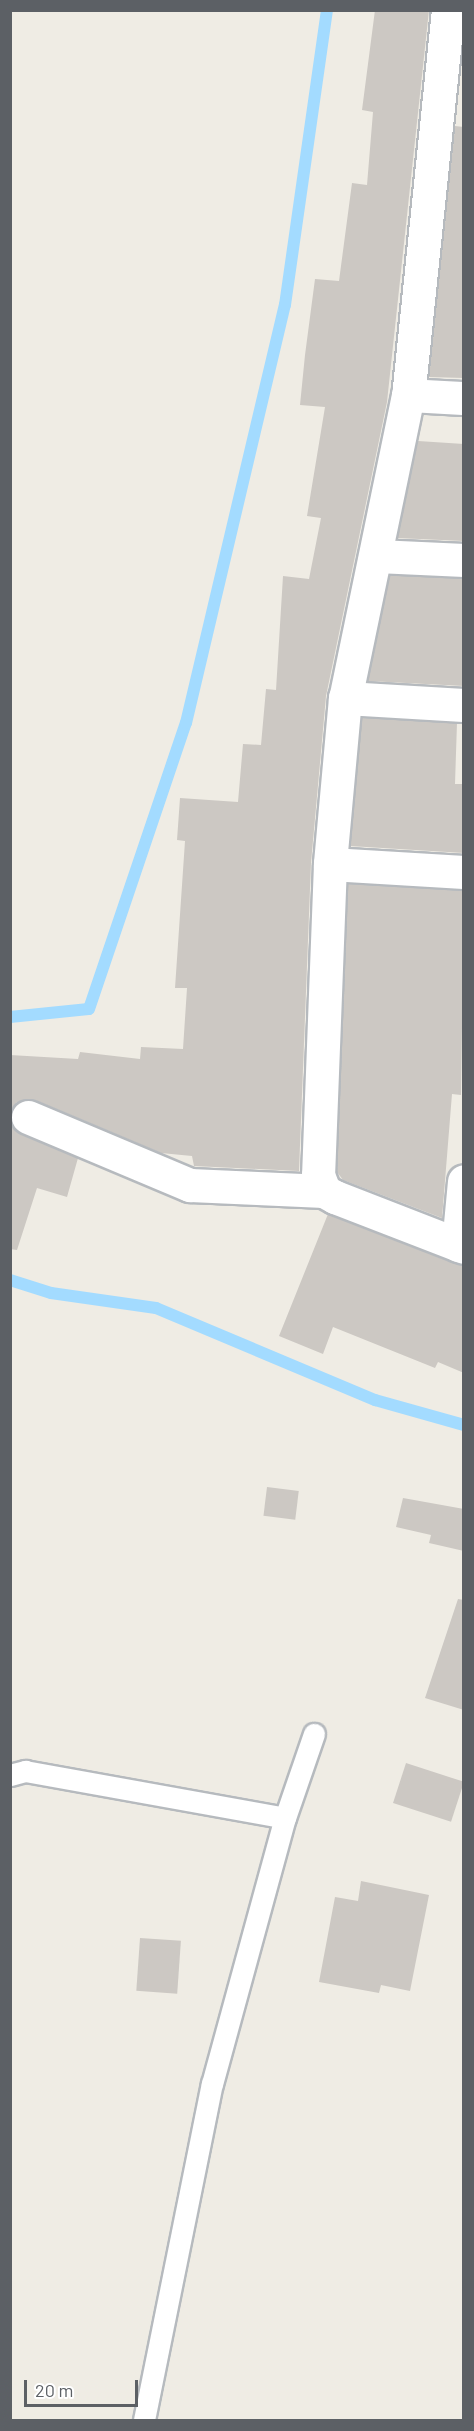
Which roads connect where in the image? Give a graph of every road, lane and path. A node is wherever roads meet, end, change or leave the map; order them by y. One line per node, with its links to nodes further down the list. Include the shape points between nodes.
1 (447, 10): 2 (street)
2 (408, 395): 3 (street); 4 (street)
3 (464, 398)
4 (377, 556): 5 (street); 6 (street)
5 (464, 560)
6 (345, 698): 7 (street); 8 (street)
7 (464, 705)
8 (330, 864): 9 (street); 12 (street, via 318,1175)
9 (464, 872)
10 (28, 1117): 12 (street, via 190,1185)
11 (464, 1181): 13 (street)
12 (324, 1191): 13 (street)
13 (461, 1246)
14 (314, 1734): 16 (lane)
15 (10, 1775): 16 (lane, via 25,1771)
16 (285, 1818): 17 (lane, via 212,2084)
17 (144, 2421)

